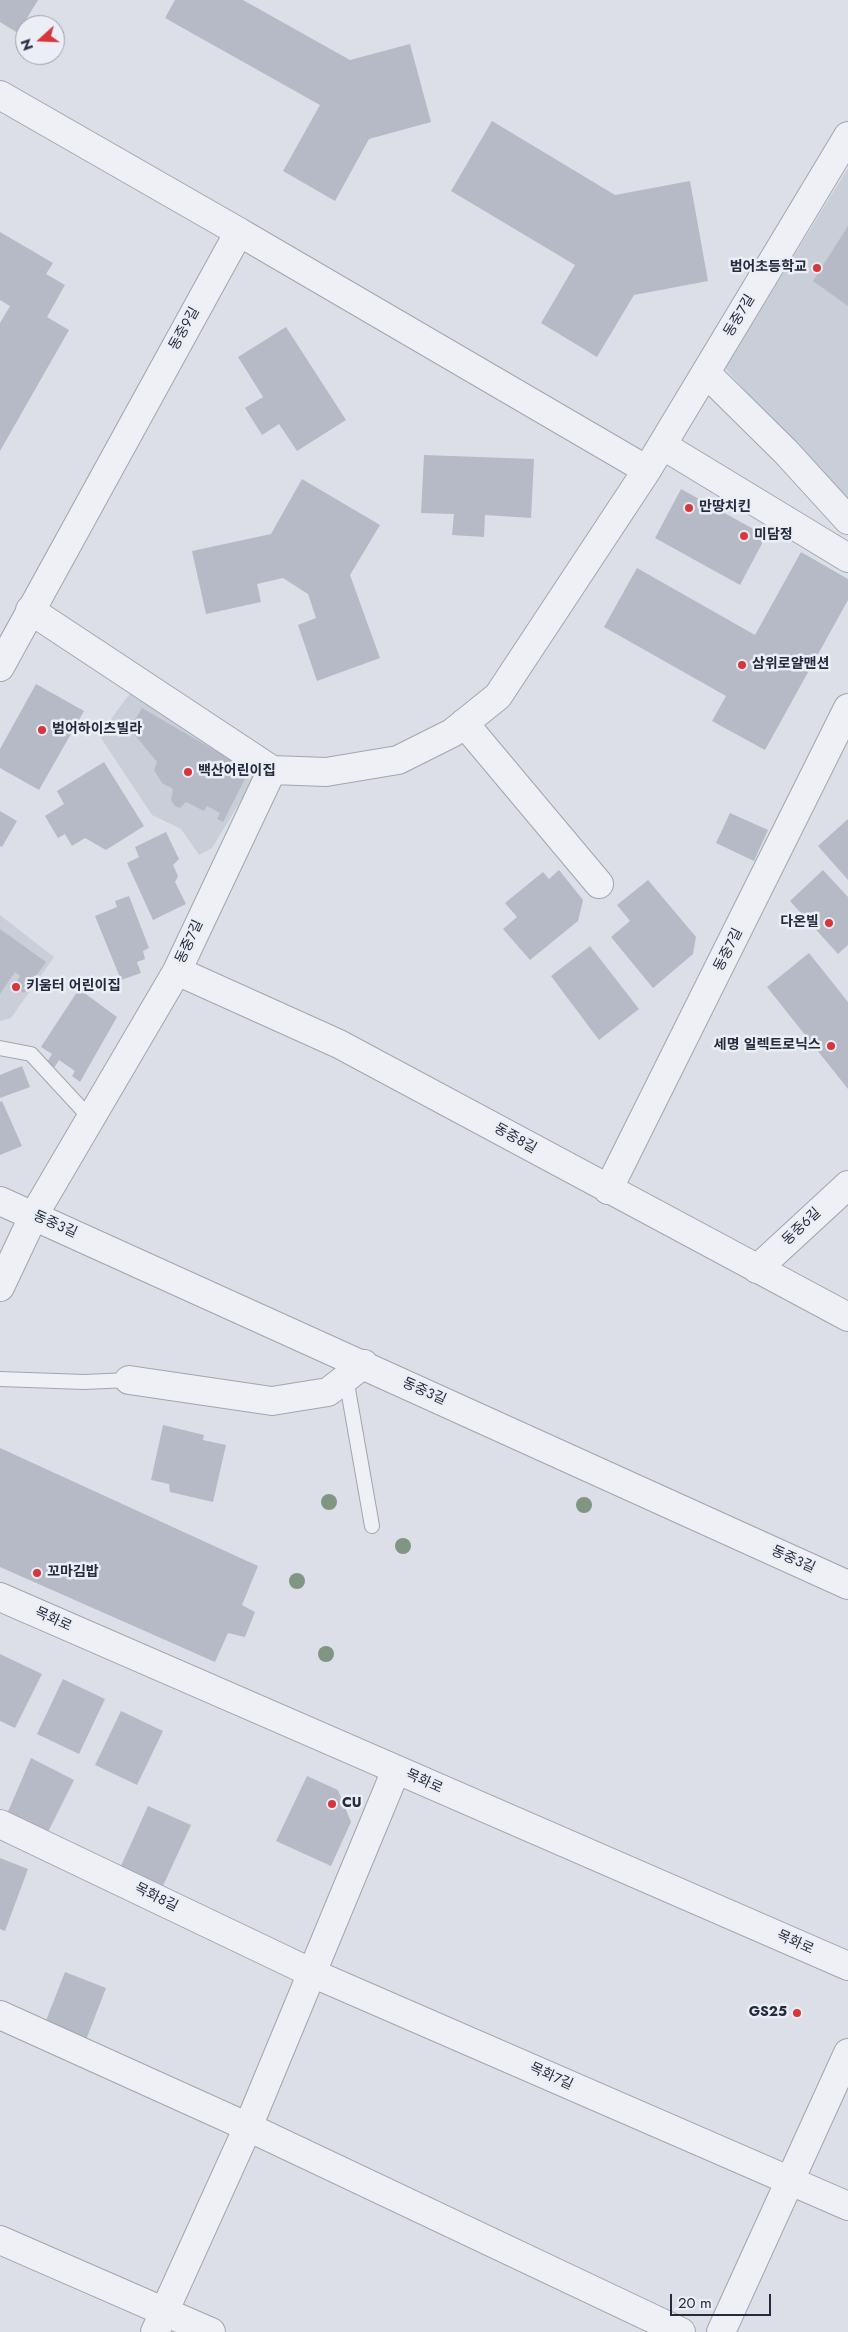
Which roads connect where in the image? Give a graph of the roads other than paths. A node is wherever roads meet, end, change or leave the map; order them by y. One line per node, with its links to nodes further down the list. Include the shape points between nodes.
1 (0, 96): 3 (street)
2 (848, 136): 4 (street, 동중7길)
3 (238, 232): 6 (street); 9 (street, 동중9길)
4 (706, 373): 5 (street, 동중7길); 7 (street, via 786,452)
5 (662, 445): 6 (street, 동중7길); 8 (street)
6 (647, 470): 12 (street, 동중7길, via 498,696)
7 (848, 520)
8 (848, 558)
9 (30, 610): 10 (street, 동중9길); 13 (street)
10 (0, 667)
11 (848, 708): 19 (street, 동중7길)
12 (464, 723): 13 (street, 동중7길, via 452,733 398,760 326,772); 14 (street)
13 (272, 770): 15 (street, 동중7길)
14 (599, 884)
15 (177, 970): 17 (street, 동중7길); 19 (street, 동중8길, via 339,1044)
16 (0, 1048): 17 (lane, via 31,1054)
17 (91, 1119): 21 (street, 동중7길)
18 (848, 1185): 22 (street, 동중6길)
19 (608, 1190): 22 (street, 동중8길)
20 (0, 1201): 21 (street, 동중3길)
21 (34, 1215): 23 (street, 동중7길); 25 (street, 동중3길)
22 (757, 1269): 24 (street, 동중8길)
23 (0, 1287)
24 (848, 1317)
25 (355, 1371): 27 (street, via 328,1392 272,1401); 28 (lane); 29 (street, 동중3길)
26 (0, 1379): 27 (lane)
27 (130, 1380)
28 (372, 1526)
29 (848, 1584)
30 (0, 1597): 31 (street, 목화로)
31 (396, 1770): 33 (street, 목화로); 34 (street)
32 (0, 1824): 34 (street, 목화8길)
33 (848, 1966)
34 (312, 1973): 37 (street); 38 (street, 목화7길)
35 (0, 2015): 37 (street)
36 (848, 2053): 38 (street)
37 (248, 2127): 41 (street); 43 (street)
38 (789, 2182): 39 (street, 목화7길); 44 (street)
39 (848, 2206)
40 (0, 2240): 41 (street)
41 (160, 2322): 42 (street)
42 (211, 2332)
43 (682, 2332)
44 (721, 2332)

